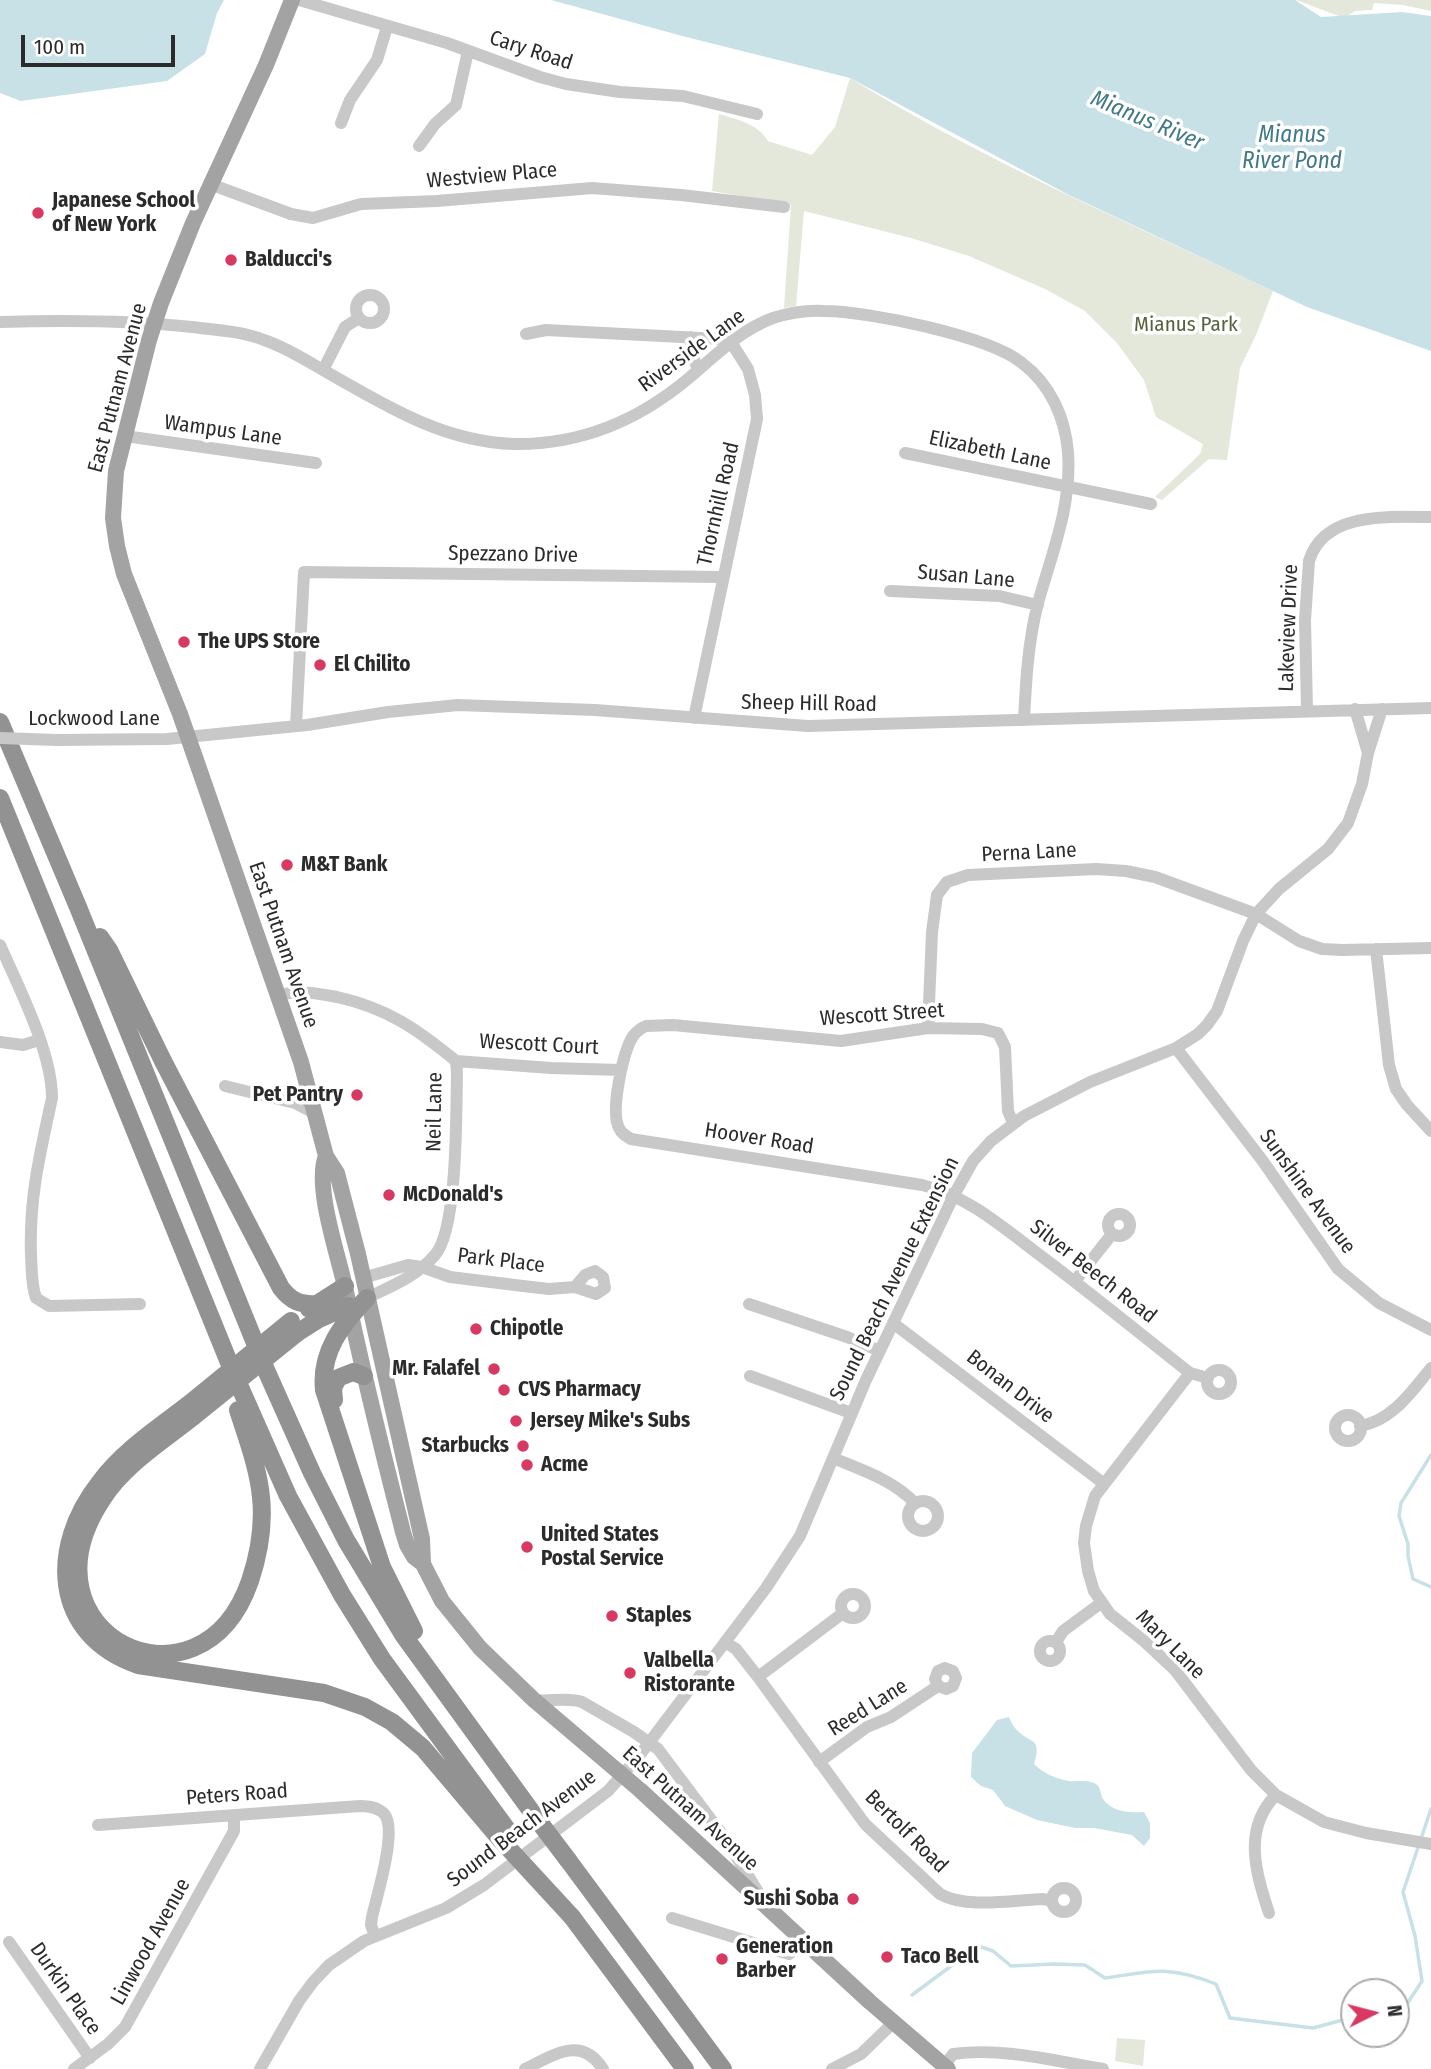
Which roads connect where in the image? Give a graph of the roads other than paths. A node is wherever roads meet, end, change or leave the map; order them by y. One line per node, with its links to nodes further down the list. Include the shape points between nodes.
1 (292, 0): 8 (main road, East Putnam Avenue)
2 (299, 0): 3 (street, Cary Road)
3 (387, 27): 4 (street, Cary Road); 6 (street, via 377,60 350,100)
4 (468, 51): 5 (street, Cary Road, via 566,84 682,96); 7 (street, via 456,105)
5 (757, 114)
6 (341, 123)
7 (419, 146)
8 (210, 184): 9 (street, Westview Place, via 313,218 361,204 592,188); 12 (main road, East Putnam Avenue)
9 (784, 207)
10 (359, 318): 16 (street, via 345,327)
11 (0, 322): 12 (street, Riverside Lane, via 97,319)
12 (154, 323): 16 (street, Riverside Lane, via 251,335); 18 (main road, East Putnam Avenue)
13 (526, 334): 14 (street, via 546,330)
14 (691, 337): 15 (street); 17 (street)
15 (731, 342): 17 (street, Riverside Lane); 21 (street, Riverside Lane, via 777,317 823,310 891,321 994,347 1024,364 1052,397 1065,434); 24 (street, Thornhill Road, via 752,380 757,419)
16 (323, 370): 17 (street, Riverside Lane, via 441,431 489,442 527,444 573,438 620,422 664,397)
17 (698, 370)
18 (124, 436): 20 (street, Wampus Lane); 35 (main road, East Putnam Avenue, via 114,485 117,546)
19 (905, 453): 21 (street, Elizabeth Lane)
20 (316, 463)
21 (1067, 487): 22 (street, Elizabeth Lane); 26 (street, Riverside Lane, via 1061,527)
22 (1151, 504)
23 (1431, 517): 30 (street, Lakeview Drive, via 1349,522 1329,533 1311,552 1305,620)
24 (722, 577): 31 (street, Thornhill Road); 34 (street, Spezzano Drive, via 304,572)
25 (890, 591): 26 (street, Susan Lane, via 986,595)
26 (1038, 605): 32 (street, Riverside Lane, via 1026,666)
27 (1431, 708): 29 (street, Sheep Hill Road)
28 (1355, 709): 29 (street, Sheep Hill Road); 30 (street, Sheep Hill Road); 37 (street, Sound Beach Avenue Extension)
29 (1376, 709): 37 (street, Sound Beach Avenue Extension)
30 (1307, 710): 32 (street, Sheep Hill Road)
31 (694, 718): 32 (street, Sheep Hill Road, via 808,726); 34 (street, Sheep Hill Road, via 458,705)
32 (1024, 720)
33 (0, 722): 39 (highway)
34 (296, 726): 35 (street, Sheep Hill Road)
35 (188, 737): 36 (street, Lockwood Lane, bridge); 44 (main road, East Putnam Avenue)
36 (0, 738)
37 (1368, 753): 40 (street, Sound Beach Avenue Extension, via 1353,814 1337,839)
38 (0, 798): 63 (highway)
39 (78, 906): 66 (highway, via 109,950 281,1288 293,1301); 93 (highway, via 312,1474 384,1605)
40 (1256, 914): 43 (street, Perna Lane, via 1299,941 1322,948); 45 (street, Perna Lane, via 1126,871 959,877 942,887 935,904); 48 (street, Sound Beach Avenue Extension, via 1217,1011 1198,1034)
41 (0, 945): 46 (street)
42 (1431, 948): 43 (street, Perna Lane)
43 (1376, 950): 54 (street, via 1389,1065 1396,1089)
44 (278, 995): 49 (street, Neil Lane, via 303,991 375,1007 408,1024); 52 (main road, East Putnam Avenue)
45 (928, 1028): 50 (street, Wescott Street, via 841,1041 656,1024 632,1037); 53 (street, Wescott Street, via 998,1033 1004,1047 1008,1111)
46 (39, 1040): 47 (street, via 23,1045); 65 (street, via 51,1074 52,1098 33,1187 36,1298 62,1307)
47 (0, 1042)
48 (1176, 1048): 53 (street, Sound Beach Avenue Extension, via 1090,1082); 71 (street, Sunshine Avenue, via 1338,1269 1379,1303)
49 (456, 1061): 50 (street, Wescott Court); 58 (street, Neil Lane, via 449,1221 443,1244)
50 (621, 1070): 56 (street, Hoover Road, via 617,1124 631,1139 911,1183)
51 (225, 1086): 52 (street, via 295,1103)
52 (316, 1114): 55 (main road, East Putnam Avenue)
53 (1013, 1123): 56 (street, Sound Beach Avenue Extension, via 982,1150)
54 (1431, 1131)
55 (326, 1156): 59 (main road, East Putnam Avenue, via 337,1173); 61 (main road, East Putnam Avenue, via 322,1165 324,1199)
56 (954, 1195): 60 (street, Silver Beech Road); 69 (street, Sound Beach Avenue Extension)
57 (1112, 1234): 60 (street)
58 (422, 1267): 59 (street, Park Place, via 408,1265); 62 (street, Park Place, via 450,1277 550,1289); 64 (street)
59 (363, 1278): 61 (main road, Park Place); 64 (main road, East Putnam Avenue)
60 (1075, 1281): 74 (street, Silver Beech Road)
61 (345, 1286): 66 (highway); 68 (main road, East Putnam Avenue)
62 (575, 1287)
63 (200, 1289): 78 (highway, via 257,1474 262,1504 259,1547 241,1601 216,1632 178,1652 141,1652 111,1638 90,1615 80,1582 81,1548 92,1517 113,1486); 100 (highway, via 272,1462 329,1573 382,1659)
64 (367, 1298): 68 (highway); 85 (main road, East Putnam Avenue, via 422,1539)
65 (140, 1304)
66 (317, 1304): 70 (highway)
67 (750, 1304): 72 (street)
68 (349, 1311): 70 (highway); 75 (main road, East Putnam Avenue); 82 (highway, via 330,1348 323,1381)
69 (893, 1323): 72 (street, Sound Beach Avenue Extension); 83 (street, Bonan Drive)
70 (294, 1327): 78 (highway, bridge)
71 (1431, 1330)
72 (880, 1351): 79 (street, Sound Beach Avenue Extension)
73 (1431, 1367): 80 (street, via 1387,1416)
74 (1190, 1373): 77 (street, Silver Beech Road); 83 (street, Mary Lane)
75 (364, 1376): 82 (highway, via 345,1374 335,1380 333,1388); 85 (main road, East Putnam Avenue, via 403,1532 414,1557)
76 (750, 1376): 79 (street)
77 (1208, 1378)
78 (191, 1410): 100 (highway, via 111,1469 75,1523 66,1559 67,1584 73,1609 86,1631 114,1655 138,1665 324,1693 372,1710 423,1748)
79 (851, 1413): 81 (street, Sound Beach Avenue Extension)
80 (1360, 1426)
81 (833, 1458): 84 (street, via 891,1484); 88 (street, Sound Beach Avenue Extension, via 800,1536)
82 (347, 1462): 93 (highway, via 390,1587)
83 (1104, 1483): 86 (street, Mary Lane, via 1095,1496 1084,1543 1088,1572)
84 (915, 1503)
85 (423, 1564): 92 (main road, East Putnam Avenue, via 458,1624)
86 (1101, 1602): 89 (street, via 1063,1631); 97 (street, Mary Lane, via 1175,1670 1251,1770)
87 (843, 1614): 90 (street)
88 (724, 1642): 90 (street, Bertolf Road, via 736,1649); 94 (street, Sound Beach Avenue Extension)
89 (1056, 1642)
90 (758, 1677): 95 (street, Bertolf Road)
91 (938, 1686): 95 (street, Reed Lane, via 867,1727)
92 (534, 1700): 94 (street, via 582,1702); 96 (main road, East Putnam Avenue)
93 (470, 1728): 117 (highway, bridge)
94 (649, 1742): 96 (street, Sound Beach Avenue Extension); 103 (street, via 717,1828)
95 (819, 1762): 102 (street, Bertolf Road, via 864,1824 940,1895 967,1902)
96 (622, 1775): 103 (main road, East Putnam Avenue); 106 (street, Sound Beach Avenue, via 558,1831 473,1892)
97 (1276, 1795): 101 (street, Mary Lane, via 1324,1822); 104 (street, via 1265,1806 1254,1847)
98 (234, 1815): 99 (street, Peters Road); 106 (street, Peters Road, via 360,1806 379,1810 386,1817 389,1834 372,1917); 110 (street, Linwood Avenue, via 234,1830 142,2001 117,2036)
99 (98, 1825)
100 (505, 1836): 116 (highway, bridge, via 572,1917)
101 (1424, 1843)
102 (1052, 1900)
103 (767, 1907): 107 (main road, East Putnam Avenue)
104 (1269, 1913)
105 (671, 1918): 107 (street, via 789,1954)
106 (375, 1936): 113 (street, Sound Beach Avenue, via 349,1950 317,1977)
107 (804, 1940): 109 (main road, East Putnam Avenue)
108 (9, 1942): 110 (street, Durkin Place)
109 (894, 2022): 111 (main road, East Putnam Avenue); 118 (street, via 861,2054)
110 (90, 2058): 112 (street, Linwood Avenue)
111 (946, 2067): 119 (street, via 953,2054 974,2053)
112 (74, 2069)
113 (260, 2069)
114 (525, 2069): 115 (street, via 580,2049)
115 (603, 2069)
116 (685, 2069)
117 (723, 2069)
118 (832, 2069)
119 (1103, 2069)

